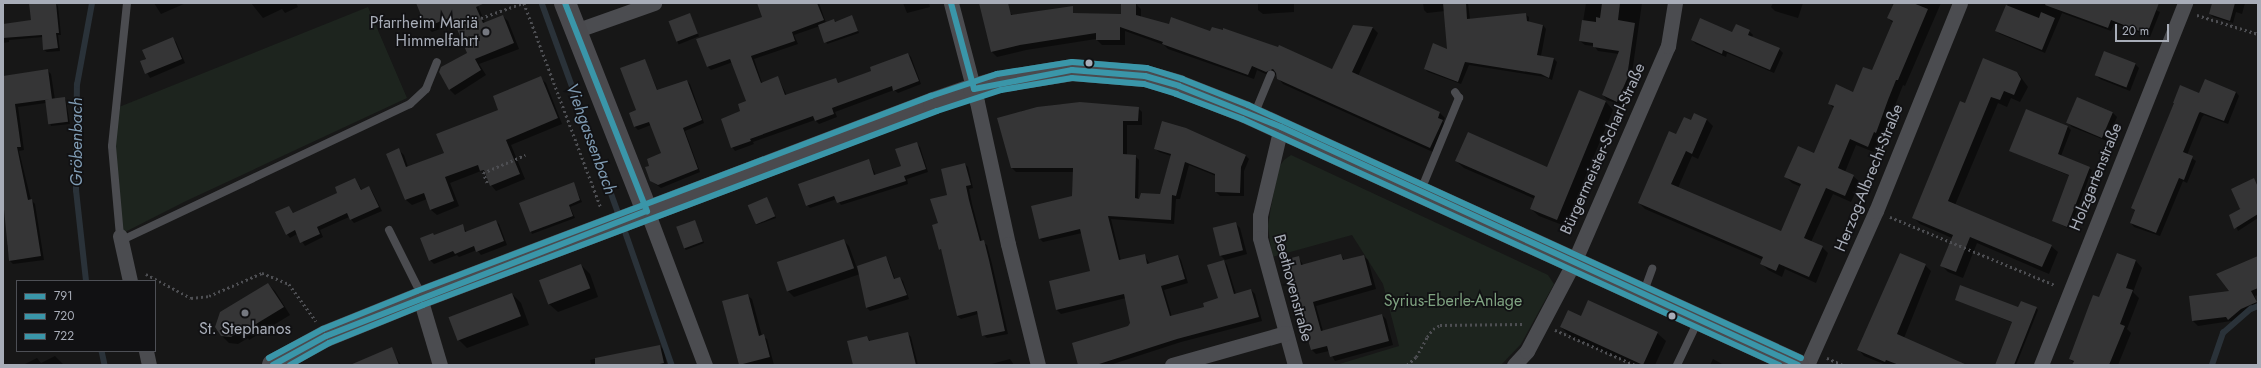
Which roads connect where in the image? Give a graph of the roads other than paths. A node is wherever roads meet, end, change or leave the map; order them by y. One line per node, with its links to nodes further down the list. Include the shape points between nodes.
1 (127, 3): 18 (lane, via 112,146)
2 (565, 3): 8 (street)
3 (654, 3): 8 (street)
4 (951, 3): 11 (street)
5 (1675, 3): 19 (street, Bürgermeister-Scharl-Straße, via 1668,46)
6 (1960, 3): 37 (street, Herzog-Albrecht-Straße, via 1876,211)
7 (2184, 7): 38 (street, Holzgartenstraße)
8 (576, 31): 16 (street)
9 (437, 62): 18 (lane, via 426,89 410,104)
10 (1271, 74): 13 (lane)
11 (974, 89): 13 (street, via 1072,70 1145,76 1179,86); 16 (street); 31 (street)
12 (1455, 92): 15 (lane, via 1459,98)
13 (1253, 116): 14 (street)
14 (1281, 127): 15 (street); 25 (street, Beethovenstraße, via 1260,216 1260,238)
15 (1420, 191): 19 (street)
16 (640, 214): 23 (street, via 607,220); 30 (street)
17 (389, 230): 23 (lane, via 418,288)
18 (120, 238): 21 (street)
19 (1574, 262): 22 (street); 34 (street, Bürgermeister-Scharl-Straße, via 1528,351)
20 (1652, 268): 22 (lane)
21 (130, 280)
22 (1643, 295): 24 (street)
23 (420, 298): 28 (street, via 326,336); 29 (street)
24 (1698, 321): 35 (lane); 36 (street)
25 (1286, 332): 32 (street); 33 (street, Beethovenstraße)
26 (146, 352): 27 (street)
27 (149, 365)
28 (273, 365)
29 (440, 365)
30 (705, 365)
31 (1038, 365)
32 (1172, 365)
33 (1295, 365)
34 (1514, 365)
35 (1676, 365)
36 (1798, 365)
37 (1807, 365)
38 (2040, 365)

